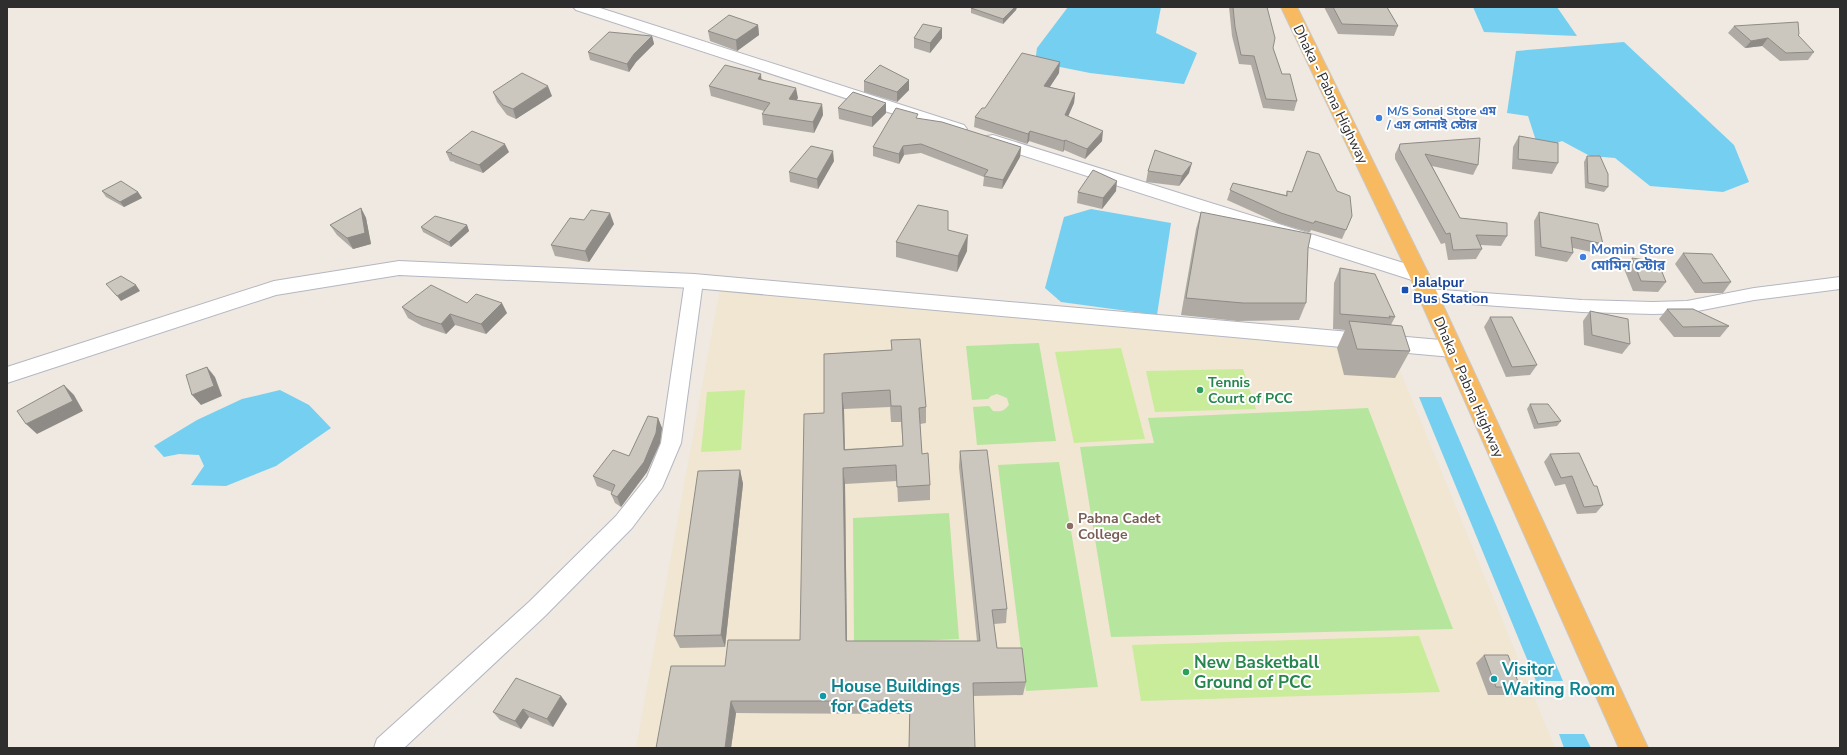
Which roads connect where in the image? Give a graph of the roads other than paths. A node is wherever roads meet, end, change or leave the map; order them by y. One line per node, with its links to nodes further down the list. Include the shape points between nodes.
1 (580, 7): 3 (street)
2 (1289, 7): 3 (highway, Dhaka - Pabna Highway)
3 (1419, 275): 6 (highway, Dhaka - Pabna Highway)
4 (694, 282): 7 (street); 8 (street, via 399,268 274,288); 9 (street, via 671,443 655,482 624,522 543,604)
5 (1840, 283): 6 (street, via 1754,294 1701,305 1653,308 1576,306)
6 (1428, 295): 7 (highway, Dhaka - Pabna Highway)
7 (1452, 349): 10 (highway, Dhaka - Pabna Highway)
8 (7, 375)
9 (386, 748)
10 (1634, 748)

